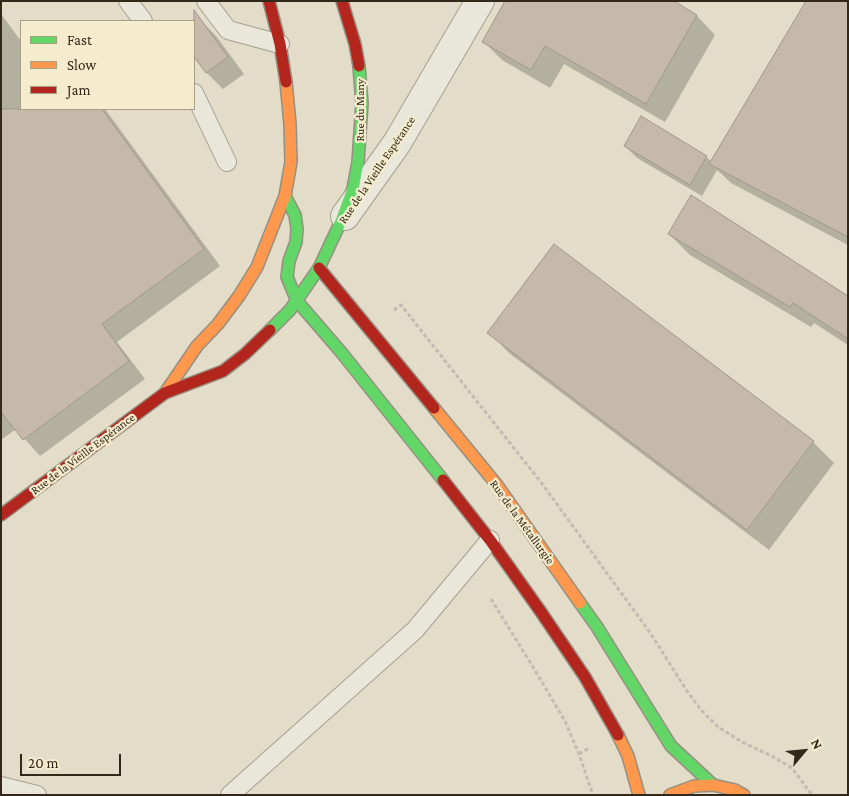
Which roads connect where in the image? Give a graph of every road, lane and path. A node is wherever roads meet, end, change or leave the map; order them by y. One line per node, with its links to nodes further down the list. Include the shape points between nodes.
1 (128, 1): 6 (lane)
2 (206, 1): 7 (lane, via 228,30)
3 (269, 1): 7 (street)
4 (342, 1): 11 (street, Rue du Many, via 355,44 362,103 358,162)
5 (480, 1): 11 (street, Rue de la Vieille Espérance, via 397,142)
6 (142, 20)
7 (280, 44): 10 (street, via 290,124 291,162)
8 (195, 95): 9 (lane)
9 (227, 162)
10 (285, 196): 13 (street, via 297,229 287,277); 15 (street, Rue de la Vieille Espérance, via 257,267 239,296 197,346)
11 (342, 219): 12 (street, Rue de la Vieille Espérance)
12 (318, 268): 13 (street, Rue de la Vieille Espérance); 18 (street, Rue de la Métallurgie, via 496,486 597,628 671,746)
13 (297, 301): 15 (street, Rue de la Vieille Espérance, via 245,354 223,371); 17 (street)
14 (401, 305): 25 (path, via 543,485 651,634 701,710 718,727 792,768)
15 (165, 392): 16 (street, Rue de la Vieille Espérance)
16 (1, 515)
17 (490, 540): 21 (lane, via 415,630); 22 (street, via 547,620 613,724 628,756)
18 (713, 785): 23 (street, Rue de la Métallurgie, via 694,786); 24 (street, Rue de la Métallurgie)
19 (1, 786): 20 (lane)
20 (37, 795)
21 (230, 795)
22 (638, 795)
23 (670, 795)
24 (744, 795)
25 (812, 795)

